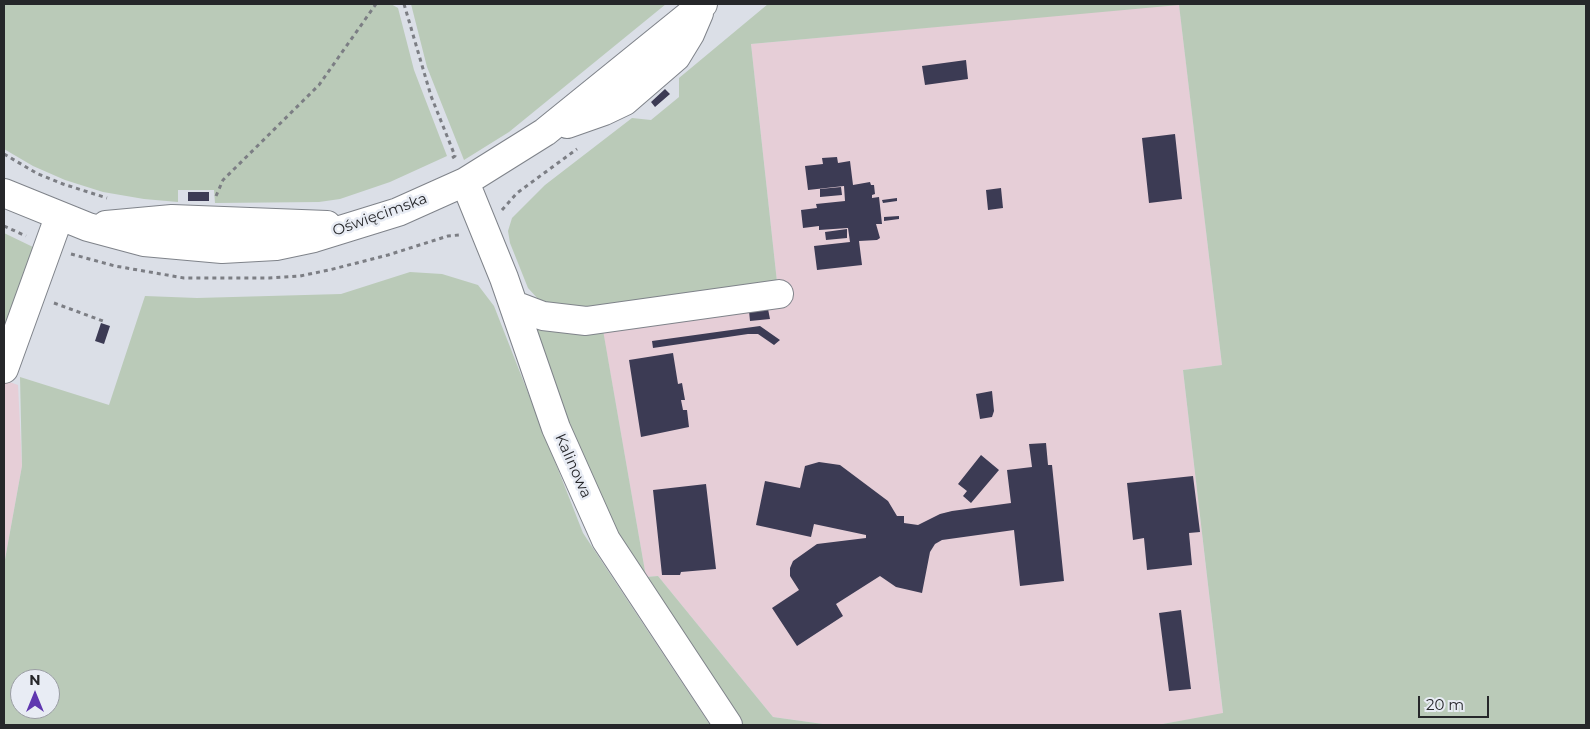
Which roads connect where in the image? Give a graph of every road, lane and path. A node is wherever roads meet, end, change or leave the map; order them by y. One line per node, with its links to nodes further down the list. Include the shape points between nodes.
1 (376, 4): 7 (path, via 319,86 223,180)
2 (404, 4): 4 (path, via 431,96 455,156)
3 (703, 4): 5 (street, Oświęcimska, via 545,132)
4 (447, 160)
5 (465, 182): 8 (street, Oświęcimska, via 398,212 354,227 276,246 222,249 144,242); 9 (street, Kalinowa)
6 (4, 193): 8 (street, Oświęcimska)
7 (212, 203)
8 (59, 216): 15 (street)
9 (483, 225): 10 (path, via 464,234); 13 (street, Kalinowa)
10 (410, 248)
11 (779, 294): 13 (street, via 586,321 543,316)
12 (45, 300): 14 (path)
13 (514, 306): 16 (street, Kalinowa, via 556,428 606,540)
14 (102, 323)
15 (4, 369)
16 (728, 725)

